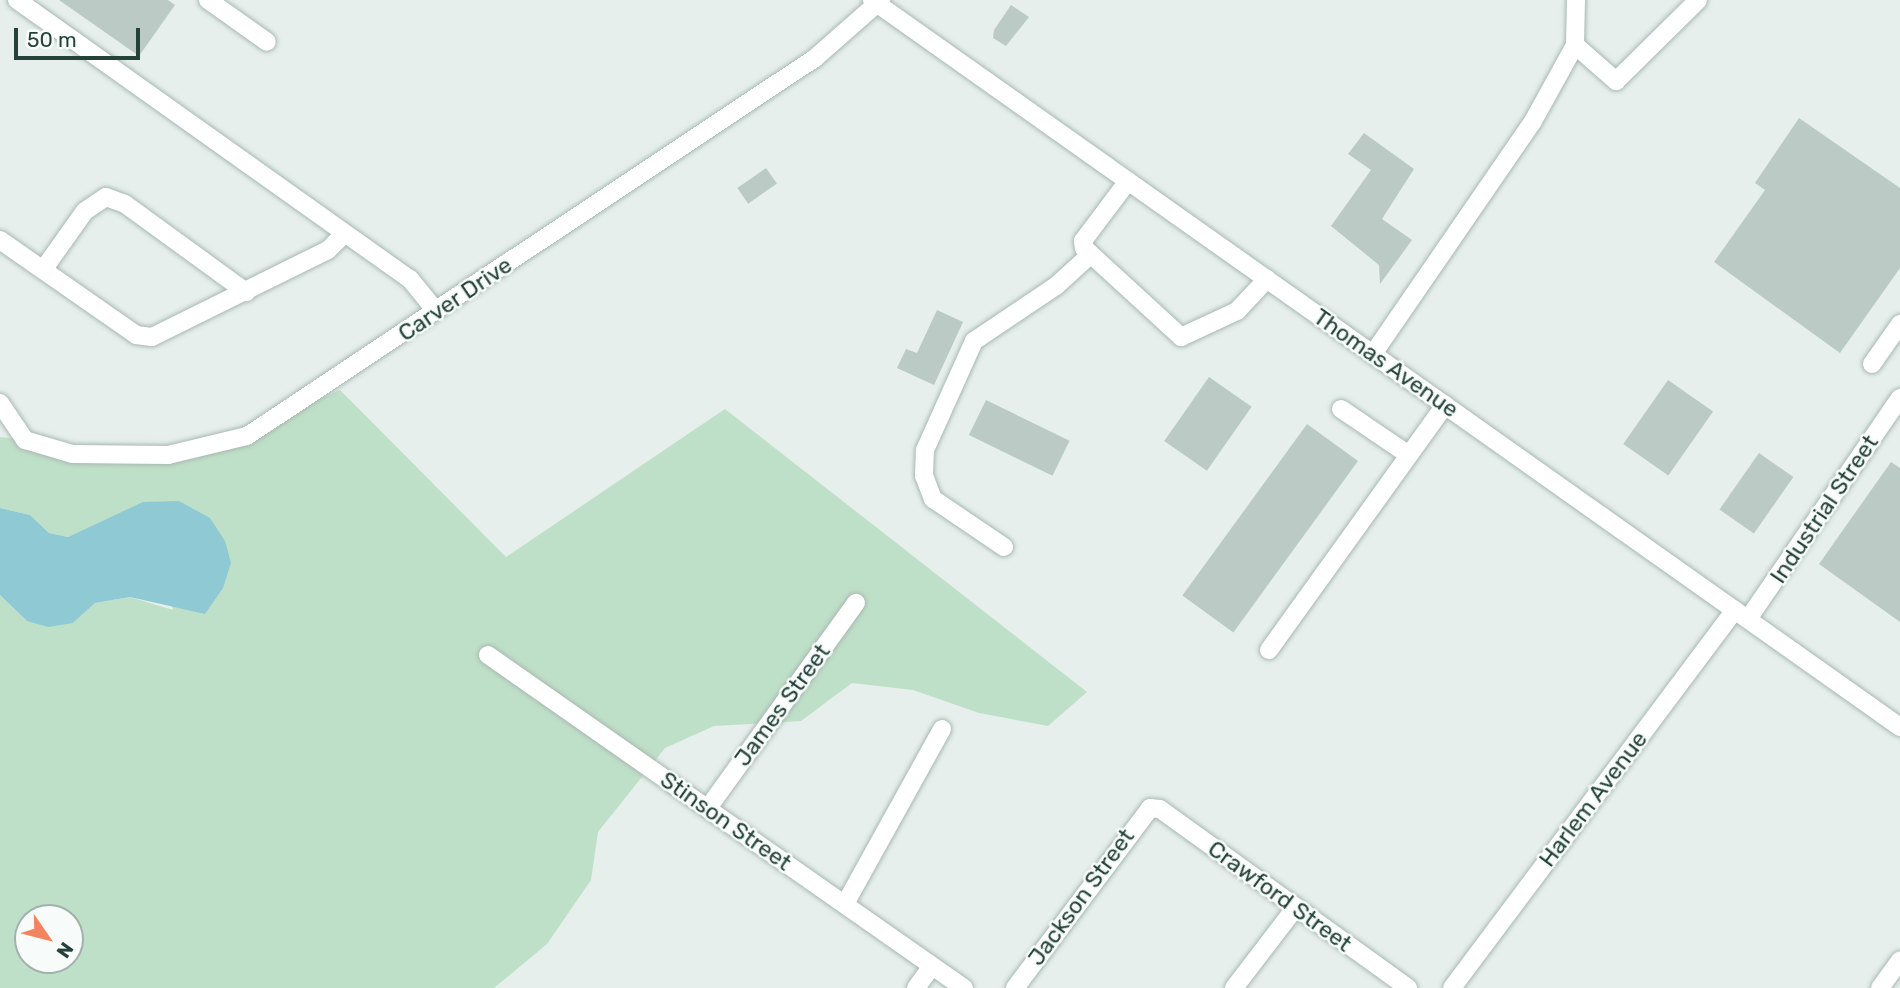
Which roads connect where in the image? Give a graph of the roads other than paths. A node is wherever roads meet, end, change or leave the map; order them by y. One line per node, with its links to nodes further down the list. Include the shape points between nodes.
1 (17, 0): 9 (street)
2 (208, 0): 6 (street)
3 (1576, 0): 7 (street)
4 (1698, 0): 7 (street, via 1616,81)
5 (877, 1): 8 (street, Thomas Avenue); 15 (street, Carver Drive, via 815,58)
6 (267, 42)
7 (1575, 45): 17 (street, via 1532,123)
8 (1128, 181): 11 (street, via 1083,241); 13 (street, Thomas Avenue)
9 (343, 235): 14 (street, via 328,250); 15 (street, via 410,279)
10 (0, 240): 12 (street)
11 (1091, 254): 13 (street, via 1181,337 1237,311); 24 (street, via 1046,293 974,341 925,450 924,476 933,499)
12 (43, 270): 14 (street, via 136,335 152,337); 14 (street, via 85,211 106,197 125,204)
13 (1267, 279): 17 (street, Thomas Avenue)
14 (246, 292)
15 (436, 311): 20 (street, Carver Drive, via 247,436 196,452 96,455 46,448 17,433)
16 (1900, 324): 18 (street)
17 (1373, 354): 21 (street, Thomas Avenue)
18 (1872, 364)
19 (1900, 398): 26 (street, Industrial Street)
20 (2, 404)
21 (1445, 405): 23 (street); 26 (street, Thomas Avenue)
22 (1341, 409): 23 (street)
23 (1409, 455): 27 (street)
24 (1004, 547)
25 (856, 603): 31 (street, James Street)
26 (1742, 615): 29 (street, Thomas Avenue); 42 (street, Harlem Avenue)
27 (1269, 650)
28 (488, 655): 31 (street, Stinson Street)
29 (1900, 727)
30 (942, 729): 33 (street)
31 (708, 808): 33 (street, Stinson Street)
32 (1150, 808): 34 (street, Crawford Street, via 1160,809); 39 (street, Jackson Street)
33 (845, 904): 36 (street, Stinson Street)
34 (1296, 907): 40 (street); 41 (street, Crawford Street)
35 (1900, 960): 43 (street)
36 (932, 966): 37 (street); 38 (street, Stinson Street)
37 (916, 988)
38 (964, 988)
39 (1015, 988)
40 (1234, 988)
41 (1408, 988)
42 (1452, 988)
43 (1880, 988)

